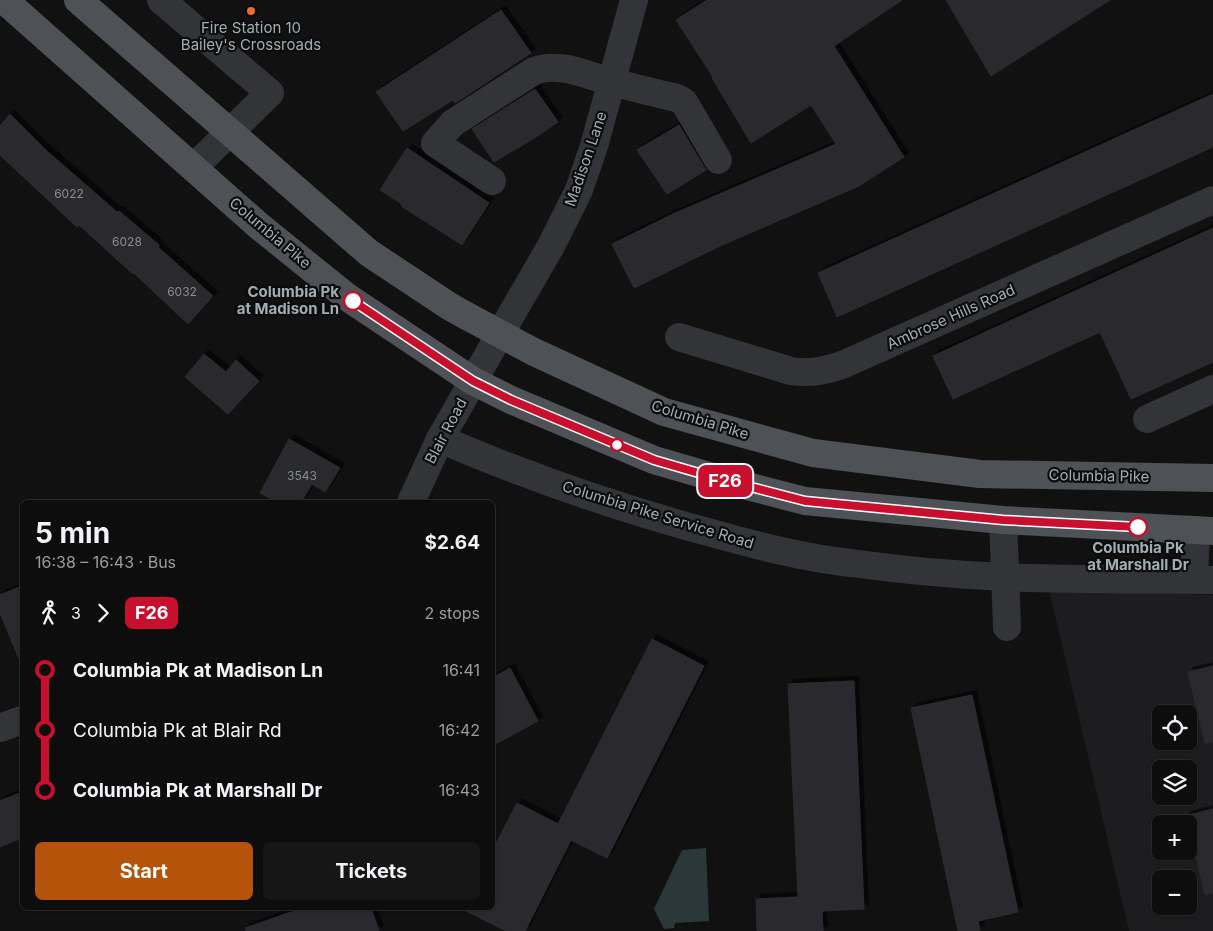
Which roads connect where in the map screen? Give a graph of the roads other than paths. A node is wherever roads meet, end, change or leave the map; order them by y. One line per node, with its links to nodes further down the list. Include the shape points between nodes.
1 (4, 0): 8 (main road, Columbia Pike)
2 (78, 0): 6 (main road, Columbia Pike)
3 (161, 0): 6 (street, via 270,93)
4 (634, 0): 5 (street, Madison Lane)
5 (610, 82): 7 (street, via 684,102); 9 (street, via 557,67 544,67 453,123 435,143); 11 (street, Madison Lane, via 594,146 578,190 551,246)
6 (229, 133): 8 (street); 11 (main road, Columbia Pike, via 369,253 449,306)
7 (718, 160)
8 (194, 167): 13 (main road, Columbia Pike, via 259,226 347,297)
9 (492, 181)
10 (1213, 200): 12 (street, Ambrose Hills Road, via 827,371 791,371)
11 (500, 334): 13 (street, Blair Road); 17 (main road, Columbia Pike, via 664,412 812,452 980,474)
12 (679, 338)
13 (473, 381): 16 (street, Blair Road); 19 (main road, Columbia Pike, via 654,460 716,478 805,501)
14 (1213, 389): 15 (street)
15 (1147, 419)
16 (440, 439): 18 (street, Blair Road); 21 (street, Columbia Pike Service Road, via 566,488 674,523 763,547 849,563)
17 (1213, 478)
18 (412, 500)
19 (1003, 520): 20 (main road, Columbia Pike); 21 (street)
20 (1204, 531): 22 (street)
21 (1006, 577): 22 (street, Columbia Pike Service Road); 23 (street)
22 (1203, 580)
23 (1007, 627)
24 (20, 721): 25 (street)
25 (0, 728)

